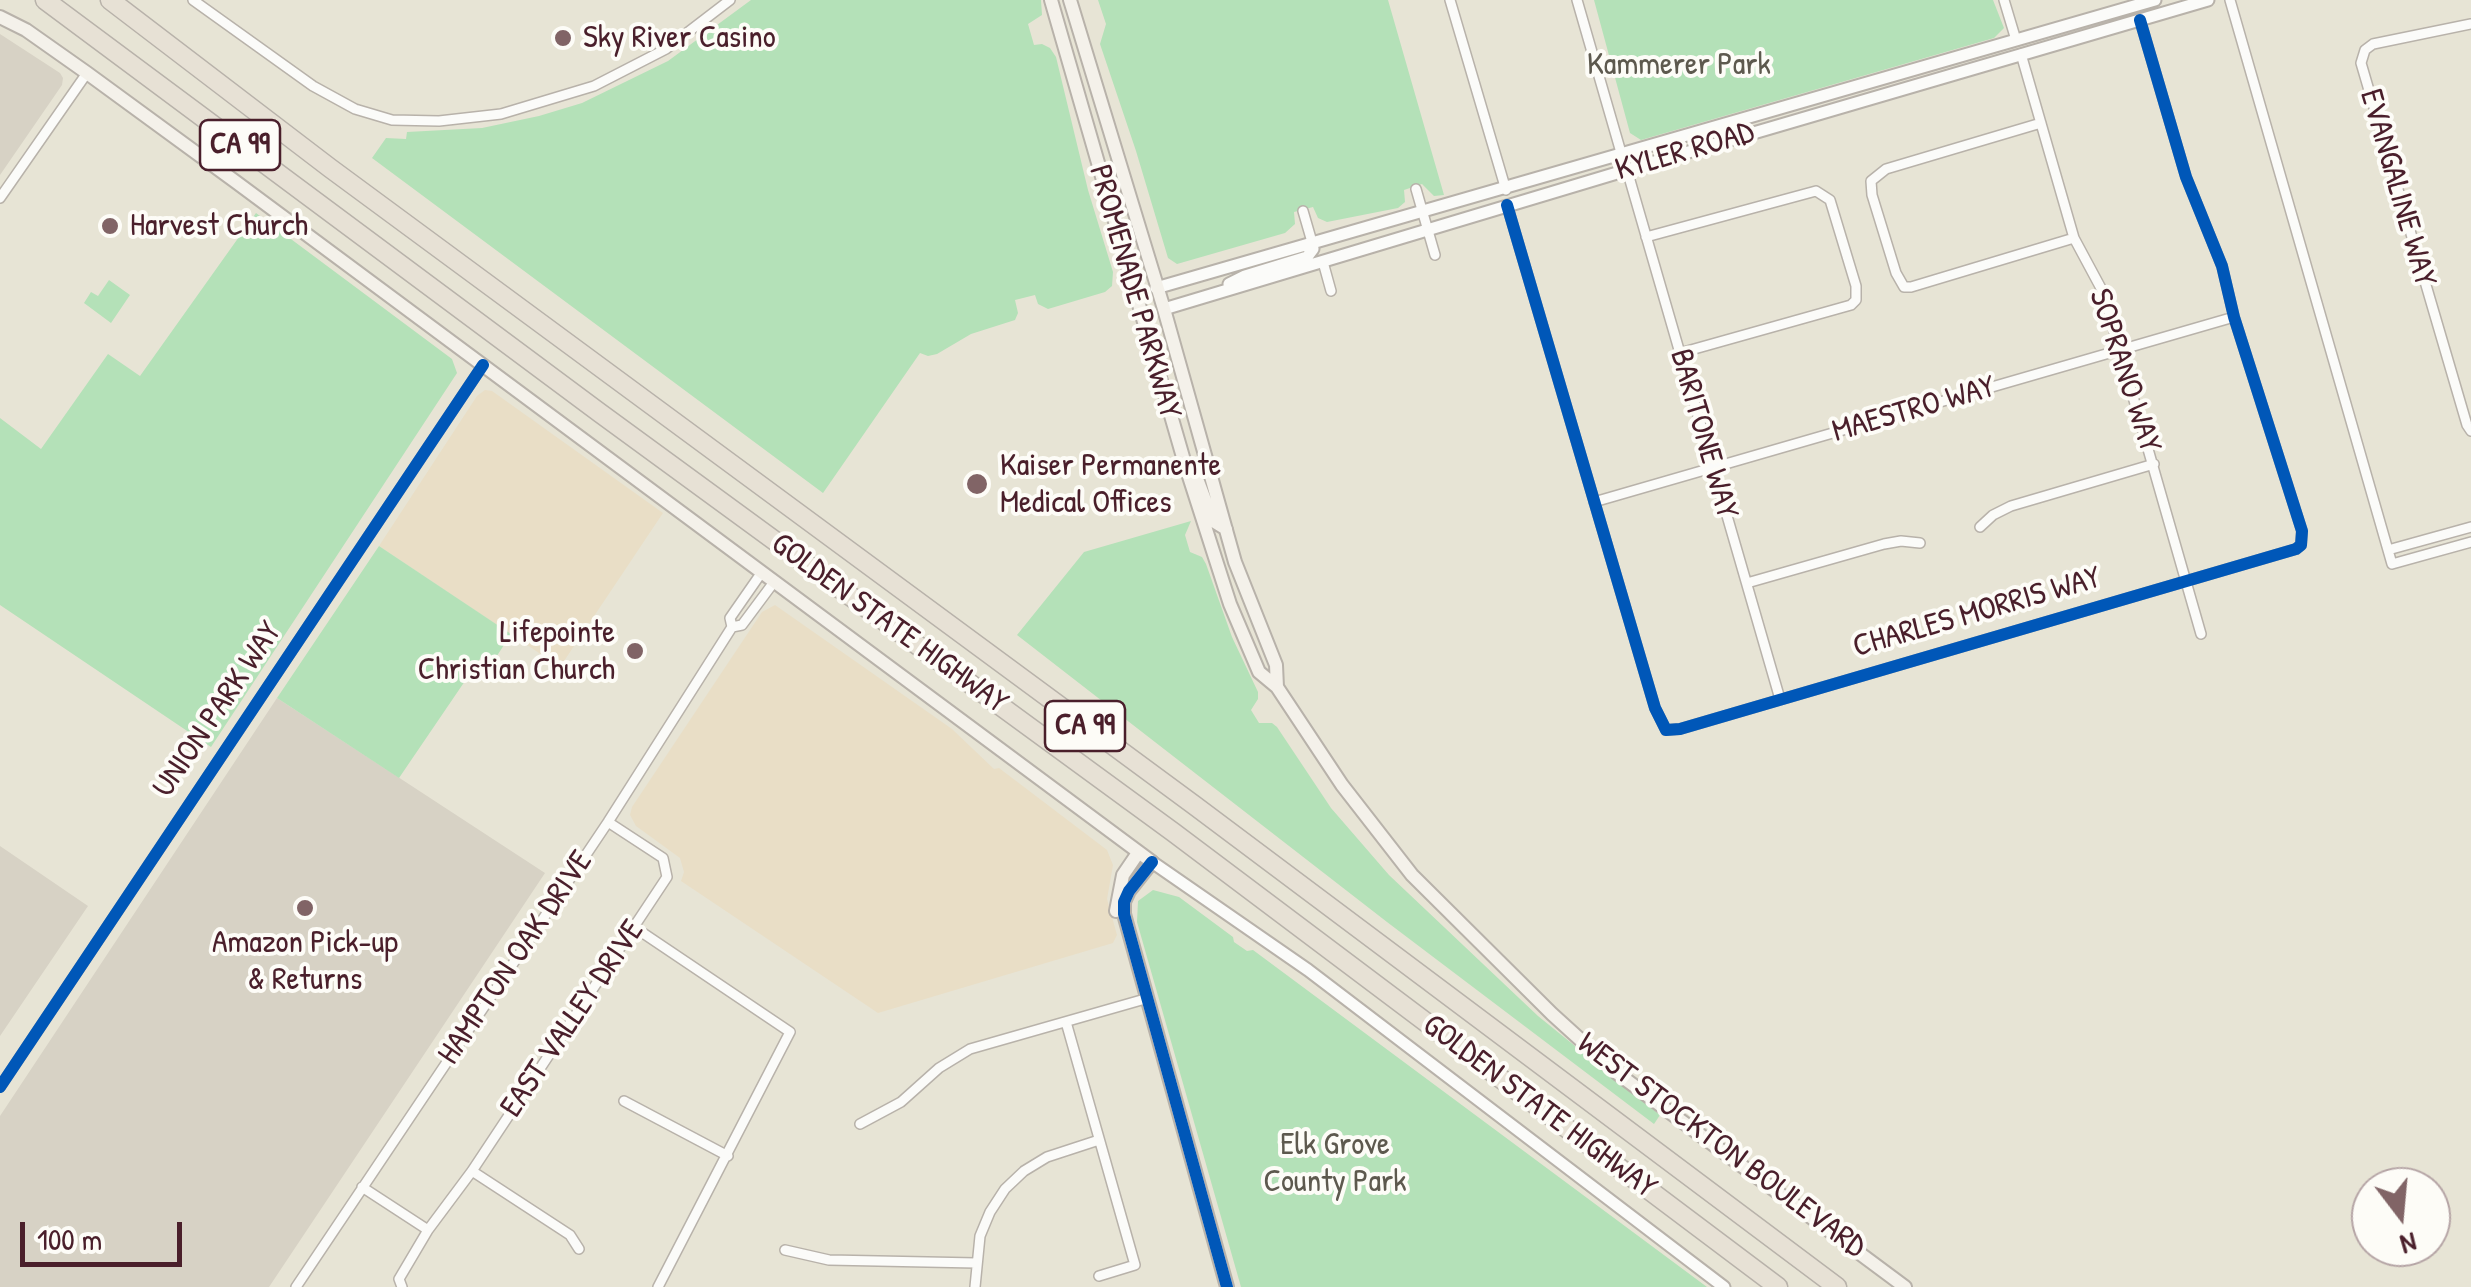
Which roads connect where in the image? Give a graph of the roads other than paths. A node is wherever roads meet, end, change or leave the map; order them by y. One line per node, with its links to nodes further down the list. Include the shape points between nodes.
1 (45, 0): 95 (highway, GOLDEN STATE HIGHWAY / CA 99)
2 (110, 0): 96 (highway, GOLDEN STATE HIGHWAY / CA 99)
3 (193, 0): 4 (street, via 328,95 367,114 416,121 501,114 582,90 666,49)
4 (730, 0)
5 (1055, 0): 15 (main road); 19 (main road, PROMENADE PARKWAY)
6 (1070, 0): 15 (main road, PROMENADE PARKWAY)
7 (1450, 0): 30 (street)
8 (1577, 0): 27 (street)
9 (2004, 0): 20 (street)
10 (2155, 0): 13 (street, KYLER ROAD)
11 (2208, 0): 16 (street, KYLER ROAD)
12 (2230, 0): 60 (street)
13 (2135, 3): 17 (street, KYLER ROAD)
14 (0, 17): 22 (main road)
15 (1076, 18): 26 (main road, PROMENADE PARKWAY)
16 (2140, 20): 21 (street, KYLER ROAD); 45 (street, CHARLES MORRIS WAY)
17 (2073, 24): 20 (street, KYLER ROAD); 21 (street)
18 (2471, 24): 49 (street, EVANGALINE WAY, via 2372,44 2361,63)
19 (1059, 26): 26 (main road, via 1069,37 1092,111); 50 (main road, PROMENADE PARKWAY)
20 (2016, 40): 23 (street, via 2010,50 1929,74); 25 (street, KYLER ROAD)
21 (2020, 54): 23 (street, KYLER ROAD); 24 (street, SOPRANO WAY)
22 (87, 73): 31 (street); 48 (main road)
23 (1902, 90): 28 (street, KYLER ROAD)
24 (2040, 123): 37 (street, SOPRANO WAY); 37 (street, via 1886,169 1871,181 1872,195 1904,287)
25 (1733, 124): 27 (street, KYLER ROAD); 28 (street, via 1634,160)
26 (1109, 128): 41 (main road, PROMENADE PARKWAY)
27 (1622, 156): 30 (street, KYLER ROAD); 32 (street, via 1613,166 1533,190)
28 (1626, 170): 32 (street, KYLER ROAD); 36 (street, BARITONE WAY)
29 (1416, 188): 34 (street)
30 (1506, 190): 34 (street, KYLER ROAD)
31 (0, 198)
32 (1510, 205): 35 (street, KYLER ROAD); 53 (street, CHARLES MORRIS WAY)
33 (1303, 211): 38 (street)
34 (1423, 213): 35 (street); 38 (street, KYLER ROAD)
35 (1428, 230): 39 (street); 40 (street, KYLER ROAD)
36 (1646, 237): 47 (street, BARITONE WAY); 47 (street, via 1816,191 1830,200 1856,286 1851,305)
37 (2074, 238): 46 (street, SOPRANO WAY, via 2103,292)
38 (1312, 242): 41 (street, KYLER ROAD); 43 (street, via 1307,257 1245,276)
39 (1435, 255)
40 (1322, 262): 42 (street); 43 (street, KYLER ROAD)
41 (1156, 288): 44 (main road, PROMENADE PARKWAY)
42 (1332, 291)
43 (1218, 293): 44 (street, KYLER ROAD)
44 (1164, 309): 56 (main road, PROMENADE PARKWAY)
45 (2234, 317): 46 (street, MAESTRO WAY); 62 (street, CHARLES MORRIS WAY, via 2303,537 2296,549)
46 (2120, 350): 51 (street, SOPRANO WAY); 52 (street, MAESTRO WAY)
47 (1680, 353): 52 (street, BARITONE WAY)
48 (483, 365): 61 (main road); 77 (street, UNION PARK WAY)
49 (2471, 430)
50 (1185, 464): 56 (main road, via 1193,467 1213,522); 57 (main road, PROMENADE PARKWAY)
51 (2154, 464): 54 (street, via 2011,506); 62 (street, SOPRANO WAY)
52 (1713, 468): 53 (street, MAESTRO WAY); 64 (street, BARITONE WAY)
53 (1594, 502): 69 (street, CHARLES MORRIS WAY, via 1666,730)
54 (1980, 527)
55 (2471, 527): 60 (street)
56 (1226, 529): 65 (main road, PROMENADE PARKWAY)
57 (1208, 540): 65 (main road, via 1216,542 1240,601); 68 (main road, PROMENADE PARKWAY, via 1259,672)
58 (2471, 542): 60 (street, via 2392,564)
59 (1920, 543): 64 (street, via 1884,544)
60 (2388, 550)
61 (762, 572): 63 (main road); 66 (street, HAMPTON OAK DRIVE, via 730,618)
62 (2186, 580): 67 (street, SOPRANO WAY); 69 (street, CHARLES MORRIS WAY)
63 (774, 582): 66 (street, HAMPTON OAK DRIVE, via 742,625); 71 (main road)
64 (1747, 584): 69 (street, BARITONE WAY)
65 (1249, 605): 68 (main road, PROMENADE PARKWAY, via 1276,665)
66 (732, 627): 70 (street, HAMPTON OAK DRIVE)
67 (2201, 634)
68 (1277, 687): 73 (main road, PROMENADE PARKWAY)
69 (1780, 699)
70 (608, 822): 74 (street, EAST VALLEY DRIVE, via 664,858 667,877); 83 (street, HAMPTON OAK DRIVE)
71 (1138, 853): 72 (main road); 75 (main road, via 1118,887 1116,913)
72 (1152, 862): 75 (main road, via 1124,902); 94 (street, via 1308,970)
73 (1412, 875): 97 (main road, WEST STOCKTON BOULEVARD, via 1617,1073)
74 (634, 928): 81 (street, via 790,1032); 82 (street, EAST VALLEY DRIVE)
75 (1146, 998): 76 (street); 93 (main road)
76 (1066, 1022): 79 (street, via 959,1054 901,1102); 80 (street)
77 (0, 1087)
78 (624, 1100): 81 (street)
79 (860, 1124)
80 (1099, 1140): 87 (street, via 1047,1157 1014,1180 984,1224); 88 (street, via 1135,1265)
81 (728, 1156): 91 (street)
82 (472, 1171): 84 (street, EAST VALLEY DRIVE); 85 (street, via 570,1234)
83 (362, 1187): 84 (street); 89 (street, HAMPTON OAK DRIVE)
84 (428, 1230): 90 (street, EAST VALLEY DRIVE, via 398,1280)
85 (579, 1248)
86 (785, 1250): 87 (street, via 829,1260)
87 (976, 1262): 92 (street)
88 (1098, 1276)
89 (296, 1287)
90 (402, 1287)
91 (658, 1287)
92 (975, 1287)
93 (1227, 1287)
94 (1724, 1287)
95 (1778, 1287)
96 (1837, 1287)
97 (1905, 1287)

